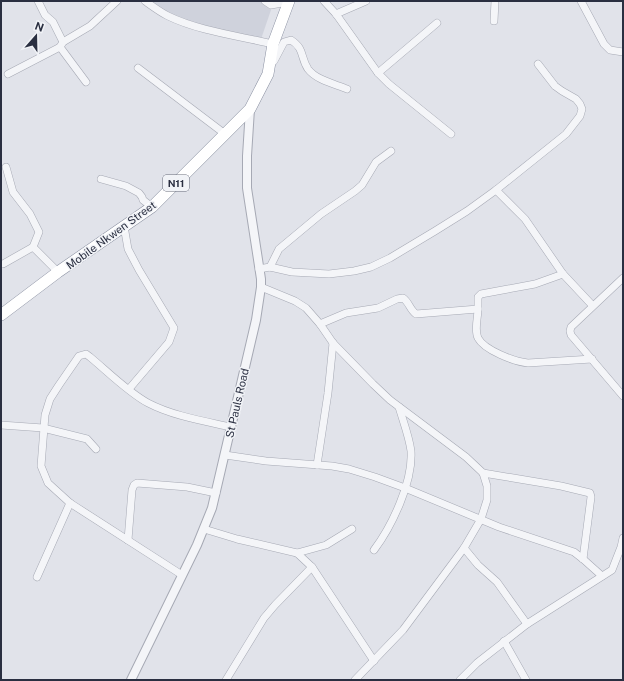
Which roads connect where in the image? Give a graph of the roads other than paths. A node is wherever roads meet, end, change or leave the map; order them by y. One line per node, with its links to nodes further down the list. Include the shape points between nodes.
1 (38, 1): 13 (street, via 45,15 53,22)
2 (117, 1): 13 (street, via 90,26)
3 (145, 1): 14 (street, via 178,20)
4 (264, 1): 9 (street, via 271,5)
5 (324, 1): 10 (street)
6 (366, 1): 10 (street)
7 (495, 1): 11 (street)
8 (581, 1): 15 (street, via 604,44 610,50)
9 (288, 2): 14 (highway, Mobile Nkwen Street / N11)
10 (336, 14): 18 (street)
11 (494, 21)
12 (437, 23): 18 (street)
13 (62, 44): 19 (street); 21 (street)
14 (273, 44): 20 (highway, Mobile Nkwen Street / N11)
15 (623, 52)
16 (538, 64): 29 (street, via 556,86 576,99 582,109 580,116 566,134)
17 (138, 68): 24 (street)
18 (378, 73): 25 (street)
19 (8, 74)
20 (268, 74): 22 (street, via 284,42 291,40 299,45 308,69 317,77); 23 (highway, Mobile Nkwen Street / N11)
21 (86, 82)
22 (347, 89)
23 (250, 109): 24 (highway, Mobile Nkwen Street / N11); 35 (street, St Pauls Road, via 247,188)
24 (225, 134): 30 (highway, Mobile Nkwen Street / N11)
25 (451, 134)
26 (391, 151): 34 (street, via 376,162 362,185 321,214 279,249)
27 (6, 167): 32 (street, via 13,192 30,214 39,232)
28 (101, 179): 30 (street, via 126,186 139,193)
29 (496, 190): 34 (street, via 435,231 371,267 329,274); 37 (street, via 525,218)
30 (152, 207): 31 (highway, Mobile Nkwen Street / N11)
31 (124, 226): 36 (highway, Mobile Nkwen Street / N11); 46 (street, via 128,249 174,328 169,342)
32 (33, 247): 33 (street); 36 (street)
33 (1, 264)
34 (270, 267): 35 (street)
35 (259, 269): 39 (street, St Pauls Road)
36 (58, 272): 42 (highway, Mobile Nkwen Street / N11)
37 (563, 274): 40 (street); 41 (street, via 535,284 481,294 478,297)
38 (623, 278): 40 (street)
39 (261, 287): 43 (street, via 295,301 306,308); 50 (street, St Pauls Road, via 256,320)
40 (592, 305): 45 (street, via 570,331)
41 (478, 309): 43 (street, via 416,314 403,298 378,308 346,313); 45 (street, via 478,338 501,355 528,364)
42 (1, 315)
43 (320, 324): 44 (street)
44 (333, 343): 48 (street, via 373,384); 54 (street)
45 (592, 359): 47 (street)
46 (129, 389): 50 (street, via 148,403 162,409); 51 (street, via 86,354 79,356 50,400)
47 (623, 396)
48 (399, 406): 55 (street); 56 (street, via 411,451)
49 (1, 425): 51 (street)
50 (231, 427): 53 (street, St Pauls Road)
51 (43, 428): 52 (street, via 87,439); 58 (street, via 41,466 48,483)
52 (96, 449)
53 (225, 455): 54 (street); 57 (street, St Pauls Road)
54 (317, 465): 56 (street, via 349,469)
55 (483, 473): 59 (street, via 487,486 487,500); 67 (street, via 590,493 592,497)
56 (405, 488): 59 (street); 65 (street, via 385,534)
57 (216, 493): 60 (street, St Pauls Road); 63 (street, via 187,487 137,483 132,490)
58 (70, 503): 63 (street); 70 (street)
59 (481, 519): 64 (street); 67 (street, via 574,552)
60 (204, 529): 66 (street); 69 (street, St Pauls Road)
61 (352, 529): 66 (street, via 326,545)
62 (623, 538): 71 (street, via 612,570)
63 (128, 540): 69 (street)
64 (464, 548): 72 (street, via 497,582); 74 (street, via 403,630)
65 (374, 550)
66 (298, 553): 68 (street)
67 (583, 559): 71 (street)
68 (312, 567): 74 (street); 76 (street, via 264,618)
69 (182, 575): 75 (street, St Pauls Road)
70 (37, 576)
71 (602, 576): 72 (street)
72 (527, 624): 73 (street)
73 (504, 641): 78 (street, via 477,662); 79 (street)
74 (374, 662): 77 (street)
75 (131, 680)
76 (226, 680)
77 (354, 680)
78 (460, 680)
79 (526, 680)

